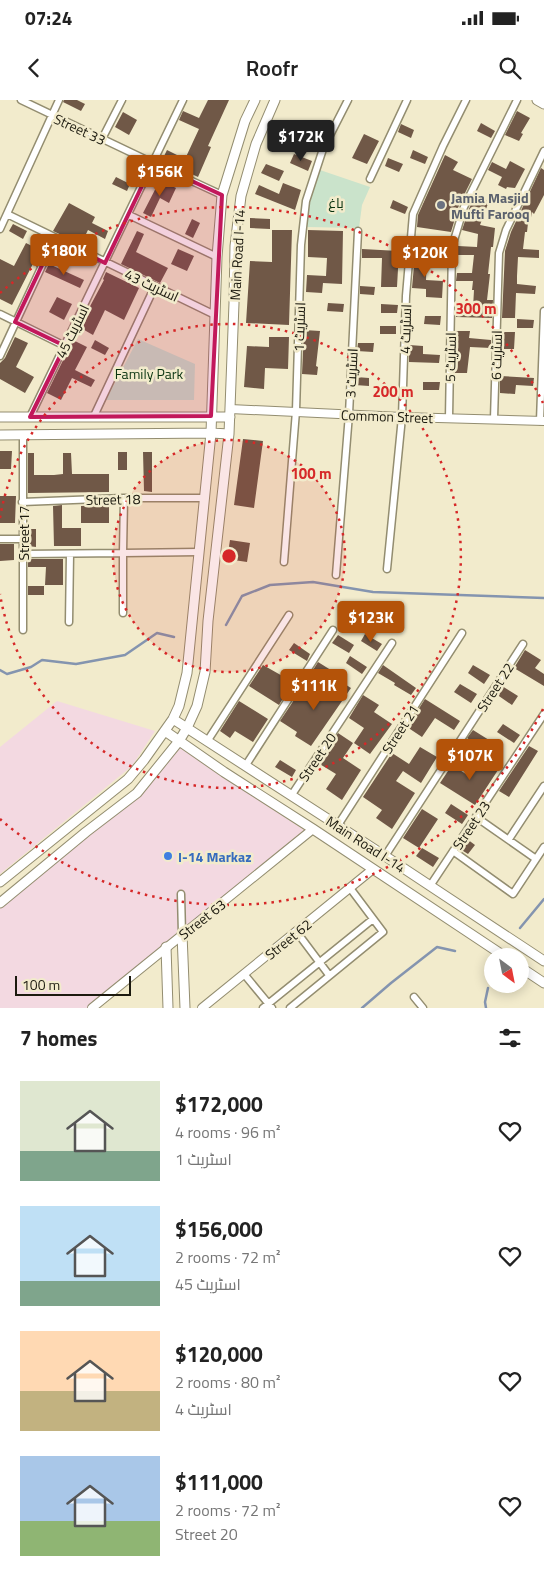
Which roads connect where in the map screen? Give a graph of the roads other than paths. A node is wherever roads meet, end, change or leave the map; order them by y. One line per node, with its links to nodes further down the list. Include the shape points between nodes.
1 (21, 100): 13 (street, Street 33)
2 (59, 100): 13 (street)
3 (122, 100): 14 (street)
4 (183, 100): 16 (street, اسٹریٹ 45)
5 (255, 100): 18 (main road, Main Road I-14)
6 (275, 100): 35 (main road, Main Road I-14, via 256,144 241,196 235,246)
7 (348, 100): 34 (street, اسٹریٹ 1, via 323,149 306,201 301,245)
8 (407, 100): 17 (street)
9 (466, 100): 41 (street, اسٹریٹ 4, via 413,214 406,296)
10 (517, 100): 42 (street, اسٹریٹ 5, via 464,207 452,247)
11 (536, 100): 12 (main road)
12 (544, 104)
13 (52, 115): 14 (street, Street 33); 19 (street)
14 (102, 139): 16 (street, Street 33)
15 (544, 152): 43 (street, اسٹریٹ 6, via 506,230 499,253)
16 (153, 163): 18 (street, Street 33); 20 (street, اسٹریٹ 45)
17 (370, 179)
18 (222, 195): 24 (main road, Main Road I-14)
19 (7, 214): 21 (street); 23 (street, اسٹریٹ 43)
20 (129, 214): 24 (street); 25 (street, اسٹریٹ 45)
21 (0, 229)
22 (358, 230): 36 (street, اسٹریٹ 3)
23 (55, 238): 25 (street, اسٹریٹ 43); 30 (street)
24 (217, 257): 29 (main road, Main Road I-14)
25 (105, 263): 26 (street, اسٹریٹ 43); 32 (street, اسٹریٹ 45)
26 (155, 286): 29 (street, اسٹریٹ 43); 37 (street)
27 (544, 311): 31 (street)
28 (0, 314): 30 (street)
29 (215, 316): 38 (main road, Main Road I-14)
30 (15, 322): 32 (street); 33 (street)
31 (544, 325): 44 (street)
32 (65, 346): 40 (street, اسٹریٹ 45)
33 (0, 356)
34 (296, 411): 35 (street, Common Street); 36 (street, Common Street); 58 (street, اسٹریٹ 1)
35 (230, 413): 38 (main road); 46 (main road, Main Road I-14)
36 (349, 414): 41 (street, Common Street); 60 (street, اسٹریٹ 3)
37 (94, 416): 38 (main road); 40 (main road)
38 (212, 416): 45 (main road, Main Road I-14)
39 (0, 417): 40 (main road)
40 (30, 417)
41 (402, 417): 42 (street, Common Street); 59 (street, اسٹریٹ 4)
42 (449, 418): 43 (street, Common Street)
43 (494, 419): 44 (street, Common Street)
44 (542, 421)
45 (211, 433): 46 (main road); 47 (main road); 50 (main road, Main Road I-14)
46 (229, 434): 71 (main road, Main Road I-14, via 205,672 197,706)
47 (22, 435): 48 (main road); 51 (street, Street 17)
48 (0, 436)
49 (124, 498): 50 (street, Street 18); 51 (street, Street 18); 55 (street)
50 (204, 498): 54 (main road, Main Road I-14)
51 (22, 502): 53 (street, Street 17)
52 (0, 539): 53 (street)
53 (23, 540): 56 (street, Street 17)
54 (199, 552): 55 (street); 70 (main road, Main Road I-14, via 186,673)
55 (124, 553): 57 (street); 61 (street)
56 (23, 554): 57 (street); 64 (street, Street 17)
57 (70, 554): 63 (street)
58 (284, 562)
59 (387, 569)
60 (336, 575)
61 (123, 612)
62 (289, 615): 73 (street)
63 (69, 622)
64 (23, 630)
65 (333, 630): 75 (street)
66 (462, 633): 79 (street, Street 21)
67 (392, 643): 77 (street, Street 20)
68 (523, 644): 85 (street, Street 22)
69 (544, 714): 78 (street, Street 23)
70 (173, 719): 71 (main road, Main Road I-14); 72 (main road, Main Road I-14)
71 (187, 728): 73 (main road, Main Road I-14); 74 (main road, Main Road I-14)
72 (165, 731): 74 (main road, Main Road I-14); 88 (main road, Main Road I-14, via 128,779)
73 (208, 740): 75 (main road, Main Road I-14)
74 (178, 741): 80 (main road, Main Road I-14); 92 (main road, Main Road I-14, via 137,793)
75 (246, 765): 77 (main road, Main Road I-14)
76 (544, 786): 81 (street)
77 (291, 796): 79 (main road, Main Road I-14)
78 (476, 818): 81 (street); 84 (street, Street 23)
79 (338, 826): 83 (main road, Main Road I-14)
80 (313, 829): 87 (main road, Main Road I-14); 95 (street, Street 63)
81 (509, 839): 86 (street)
82 (544, 846): 86 (street)
83 (374, 849): 85 (main road, Main Road I-14); 87 (main road)
84 (453, 851): 86 (street, via 513,894); 89 (street, Street 23)
85 (385, 856): 89 (main road, Main Road I-14)
86 (536, 859)
87 (369, 867): 90 (street, Street 62); 97 (main road, Main Road I-14)
88 (0, 882)
89 (430, 886): 98 (main road, Main Road I-14)
90 (350, 888): 93 (street); 94 (street, Street 62)
91 (181, 894): 95 (street)
92 (0, 903)
93 (373, 919): 99 (street); 102 (street, via 383,932)
94 (296, 932): 99 (street); 101 (street, Street 62)
95 (182, 934): 96 (street, Street 63); 108 (main road)
96 (166, 947): 106 (street, Street 63); 107 (main road)
97 (492, 948)
98 (544, 961)
99 (319, 962): 102 (street); 105 (street)
100 (529, 973): 103 (main road)
101 (244, 974): 105 (street); 109 (street, Street 62)
102 (329, 975): 110 (street)
103 (544, 983)
104 (414, 997): 111 (street)
105 (267, 1007)
106 (92, 1008)
107 (168, 1008)
108 (185, 1008)
109 (202, 1008)
110 (290, 1008)
111 (423, 1008)

